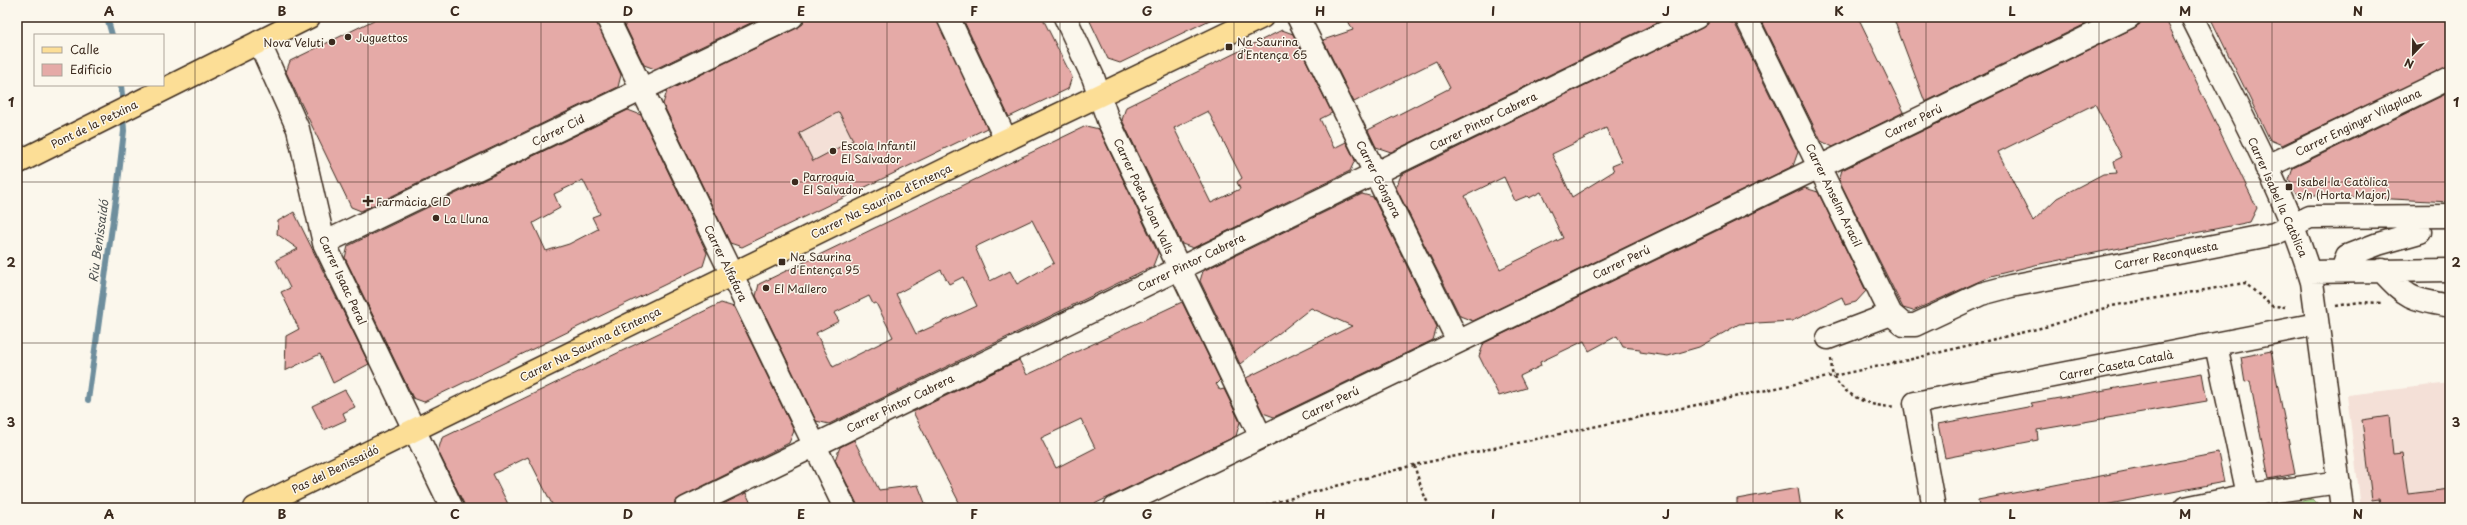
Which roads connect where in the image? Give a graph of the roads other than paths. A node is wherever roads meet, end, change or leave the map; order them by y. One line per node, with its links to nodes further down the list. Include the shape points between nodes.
1 (309, 17): 12 (main road, Pont de la Petxina)
2 (607, 17): 14 (street, Carrer Alfafara)
3 (792, 17): 14 (street, Carrer Cid)
4 (948, 17): 16 (street)
5 (1065, 17): 15 (street, Carrer Poeta Joan Valls)
6 (1262, 17): 15 (main road, Carrer Na Saurina d'Entença)
7 (1298, 17): 20 (street, Carrer Góngora)
8 (1697, 17): 20 (street, Carrer Pintor Cabrera)
9 (1746, 17): 18 (street, Carrer Anselm Aracil)
10 (2128, 17): 18 (street, Carrer Perú)
11 (2192, 17): 19 (street, Carrer Isabel la Catòlica)
12 (259, 42): 17 (main road, Pont de la Petxina); 24 (street, Carrer Isaac Peral, via 298,129)
13 (2450, 78): 19 (street, Carrer Enginyer Vilaplana)
14 (642, 90): 24 (street, Carrer Cid); 30 (street, Carrer Alfafara)
15 (1100, 95): 16 (main road, Carrer Na Saurina d'Entença); 25 (street, Carrer Poeta Joan Valls, via 1108,120)
16 (1006, 140): 30 (main road, Carrer Na Saurina d'Entença)
17 (17, 163)
18 (1820, 166): 32 (street, Carrer Anselm Aracil); 35 (street, Carrer Perú)
19 (2266, 167): 22 (street, Carrer Isabel la Catòlica)
20 (1376, 172): 25 (street, Carrer Pintor Cabrera); 35 (street, Carrer Góngora)
21 (2450, 216): 22 (street, Carrer Reconquesta, via 2310,218)
22 (2293, 227): 29 (street, Carrer Isabel la Catòlica); 32 (street, Carrer Reconquesta, via 2274,234 2000,289 1981,294 1915,325 1904,325)
23 (2420, 232): 28 (street, via 2347,256)
24 (324, 244): 37 (street, Carrer Isaac Peral)
25 (1178, 268): 38 (street, Carrer Poeta Joan Valls); 39 (street, Carrer Pintor Cabrera)
26 (2381, 270): 27 (street); 28 (street); 31 (street, via 2403,294 2420,301)
27 (2450, 270)
28 (2342, 271): 29 (street)
29 (2309, 272): 33 (street, Carrer Isabel la Catòlica)
30 (732, 275): 37 (main road, Carrer Na Saurina d'Entença); 39 (street, Carrer Alfafara)
31 (2450, 306)
32 (1890, 314): 34 (street)
33 (2316, 316): 36 (street, Carrer Caseta Català); 40 (street, Carrer Isabel la Catòlica)
34 (1828, 338)
35 (1458, 341): 38 (street, Carrer Perú)
36 (2216, 345): 41 (street); 47 (street, Carrer Caseta Català, via 1914,404)
37 (414, 430): 42 (main road, Pas del Benissaidó); 43 (street, Carrer Isaac Peral)
38 (1261, 437): 46 (street, Carrer Perú)
39 (814, 445): 44 (street, Carrer Pintor Cabrera); 45 (street, Carrer Alfafara)
40 (2339, 482): 41 (street); 49 (street, Carrer Isabel la Catòlica)
41 (2248, 495): 48 (street)
42 (255, 508)
43 (452, 508)
44 (686, 508)
45 (845, 508)
46 (1115, 508)
47 (1934, 508)
48 (2185, 508)
49 (2342, 508)

